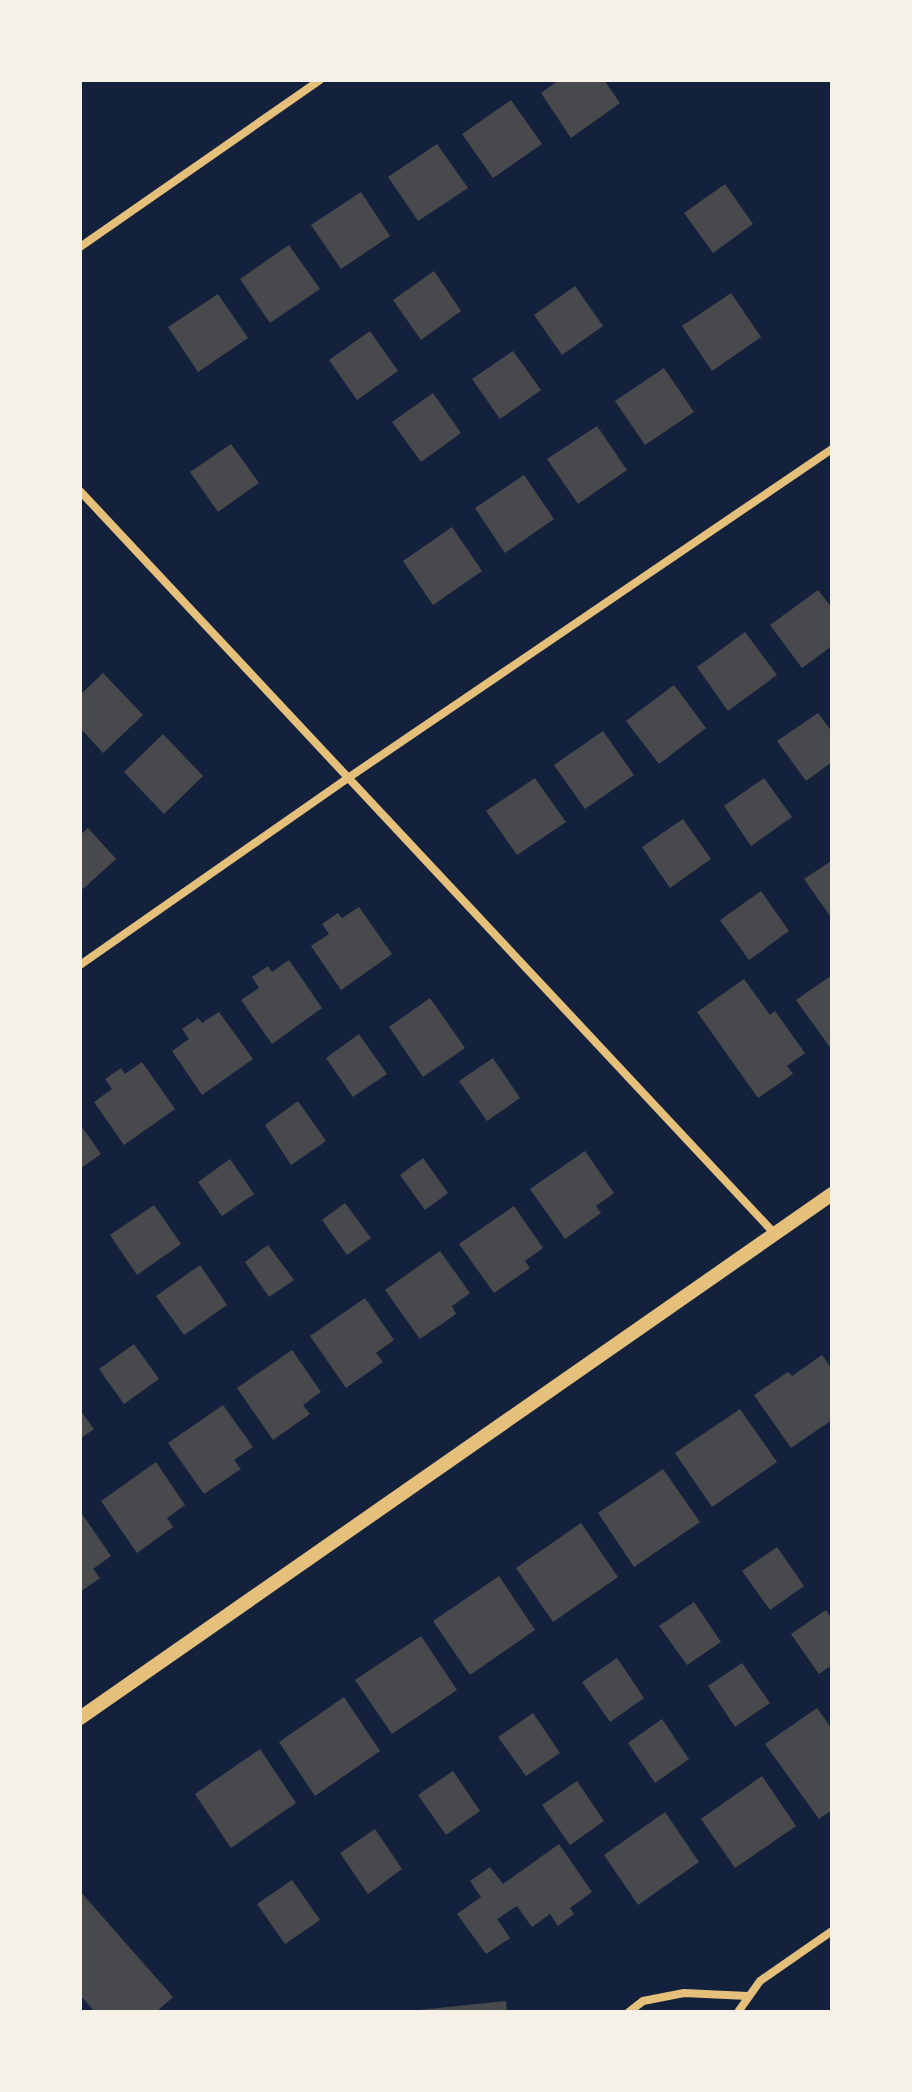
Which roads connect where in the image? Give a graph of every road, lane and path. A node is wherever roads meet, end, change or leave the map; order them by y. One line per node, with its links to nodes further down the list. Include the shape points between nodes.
1 (320, 80): 2 (street)
2 (80, 247)
3 (832, 449): 5 (street)
4 (80, 491): 5 (street)
5 (348, 778): 6 (street); 8 (street)
6 (80, 965)
7 (832, 1194): 8 (street)
8 (775, 1234): 9 (street)
9 (80, 1718)
10 (832, 1931): 11 (street, via 760,1981)
11 (748, 1996): 12 (street, via 684,1993 643,2001); 13 (street)
12 (629, 2012)
13 (738, 2012)

